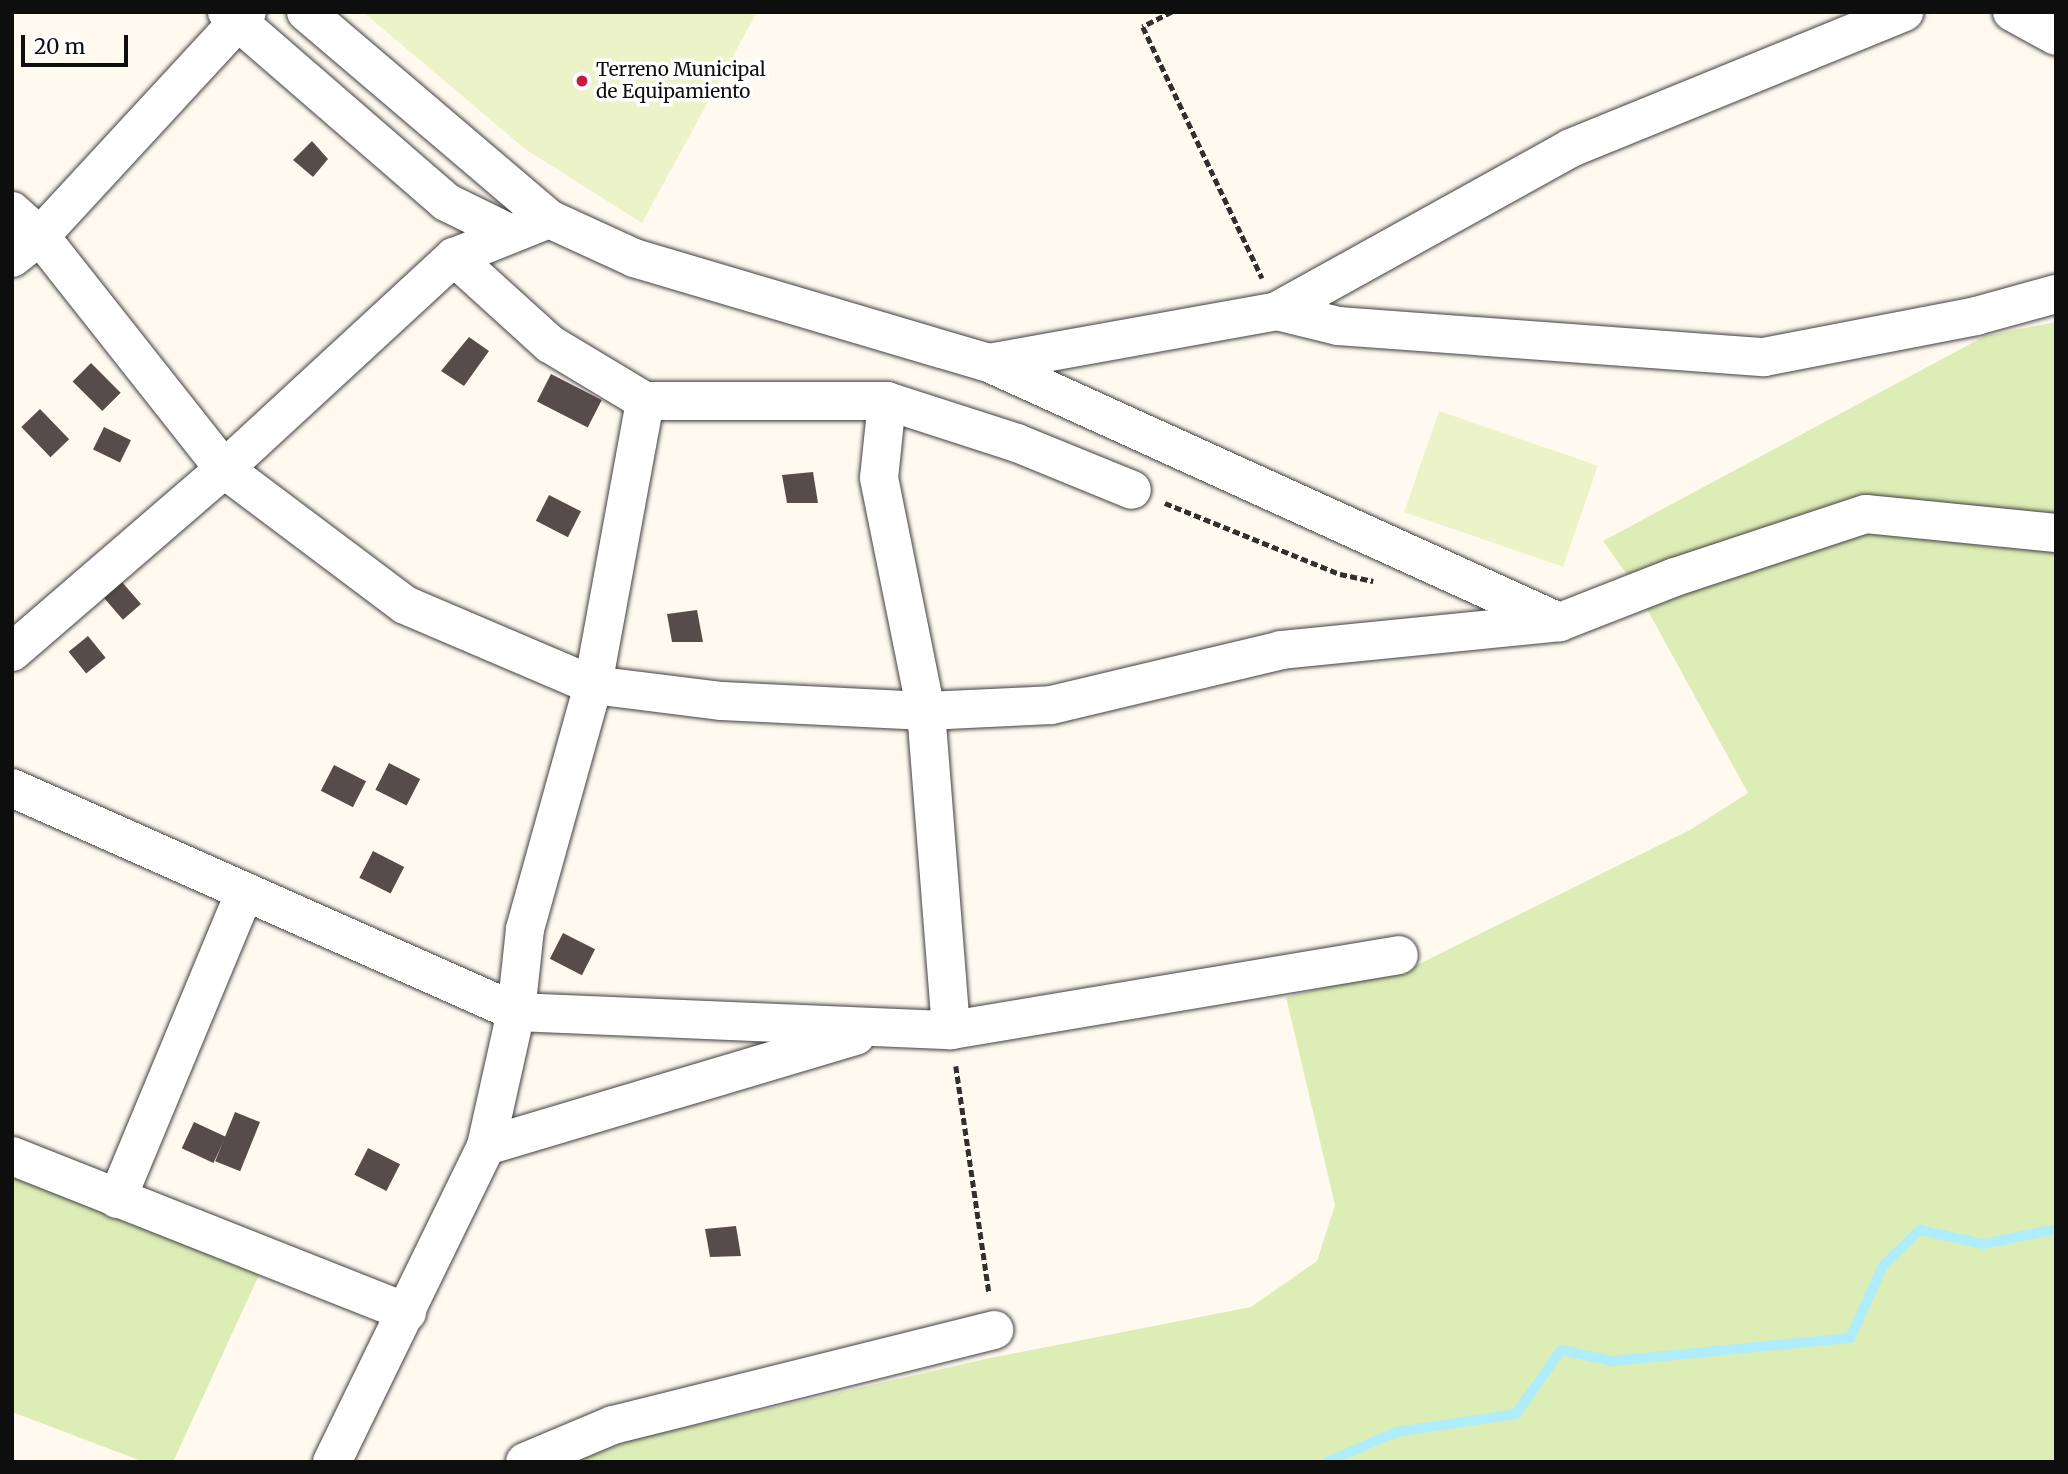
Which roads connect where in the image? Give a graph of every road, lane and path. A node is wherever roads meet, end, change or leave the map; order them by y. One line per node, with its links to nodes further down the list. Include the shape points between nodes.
1 (306, 12): 7 (street)
2 (1172, 12): 12 (path, via 1143,27)
3 (1904, 12): 12 (street, via 1571,148)
4 (2012, 12): 6 (street)
5 (237, 15): 8 (street, via 446,202); 9 (street)
6 (2056, 36)
7 (549, 219): 8 (street); 13 (street, via 634,258)
8 (511, 234): 10 (street)
9 (21, 235): 16 (street)
10 (454, 257): 14 (street, via 550,344); 16 (street)
11 (2056, 293): 12 (street, via 1976,316 1764,357 1338,326)
12 (1278, 311): 13 (street)
13 (989, 363): 19 (street)
14 (645, 401): 15 (street); 21 (street)
15 (887, 401): 17 (street, via 1017,443); 22 (street, via 879,478)
16 (224, 469): 20 (street); 21 (street, via 405,605)
17 (1132, 490)
18 (2056, 533): 19 (street, via 1866,514 1675,577)
19 (1560, 622): 22 (street, via 1281,650 1051,705)
20 (12, 652)
21 (593, 685): 22 (street, via 722,701); 26 (street, via 525,929)
22 (926, 711): 28 (street)
23 (12, 788): 24 (street)
24 (245, 892): 26 (street); 31 (street)
25 (1399, 955): 28 (street)
26 (516, 1012): 27 (street); 29 (street)
27 (885, 1028): 28 (street); 29 (street)
28 (951, 1030): 33 (path)
29 (485, 1146): 32 (street)
30 (12, 1156): 31 (street)
31 (117, 1199): 32 (street)
32 (407, 1312): 34 (street)
33 (994, 1330): 35 (street, via 613,1425)
34 (332, 1462)
35 (525, 1462)

